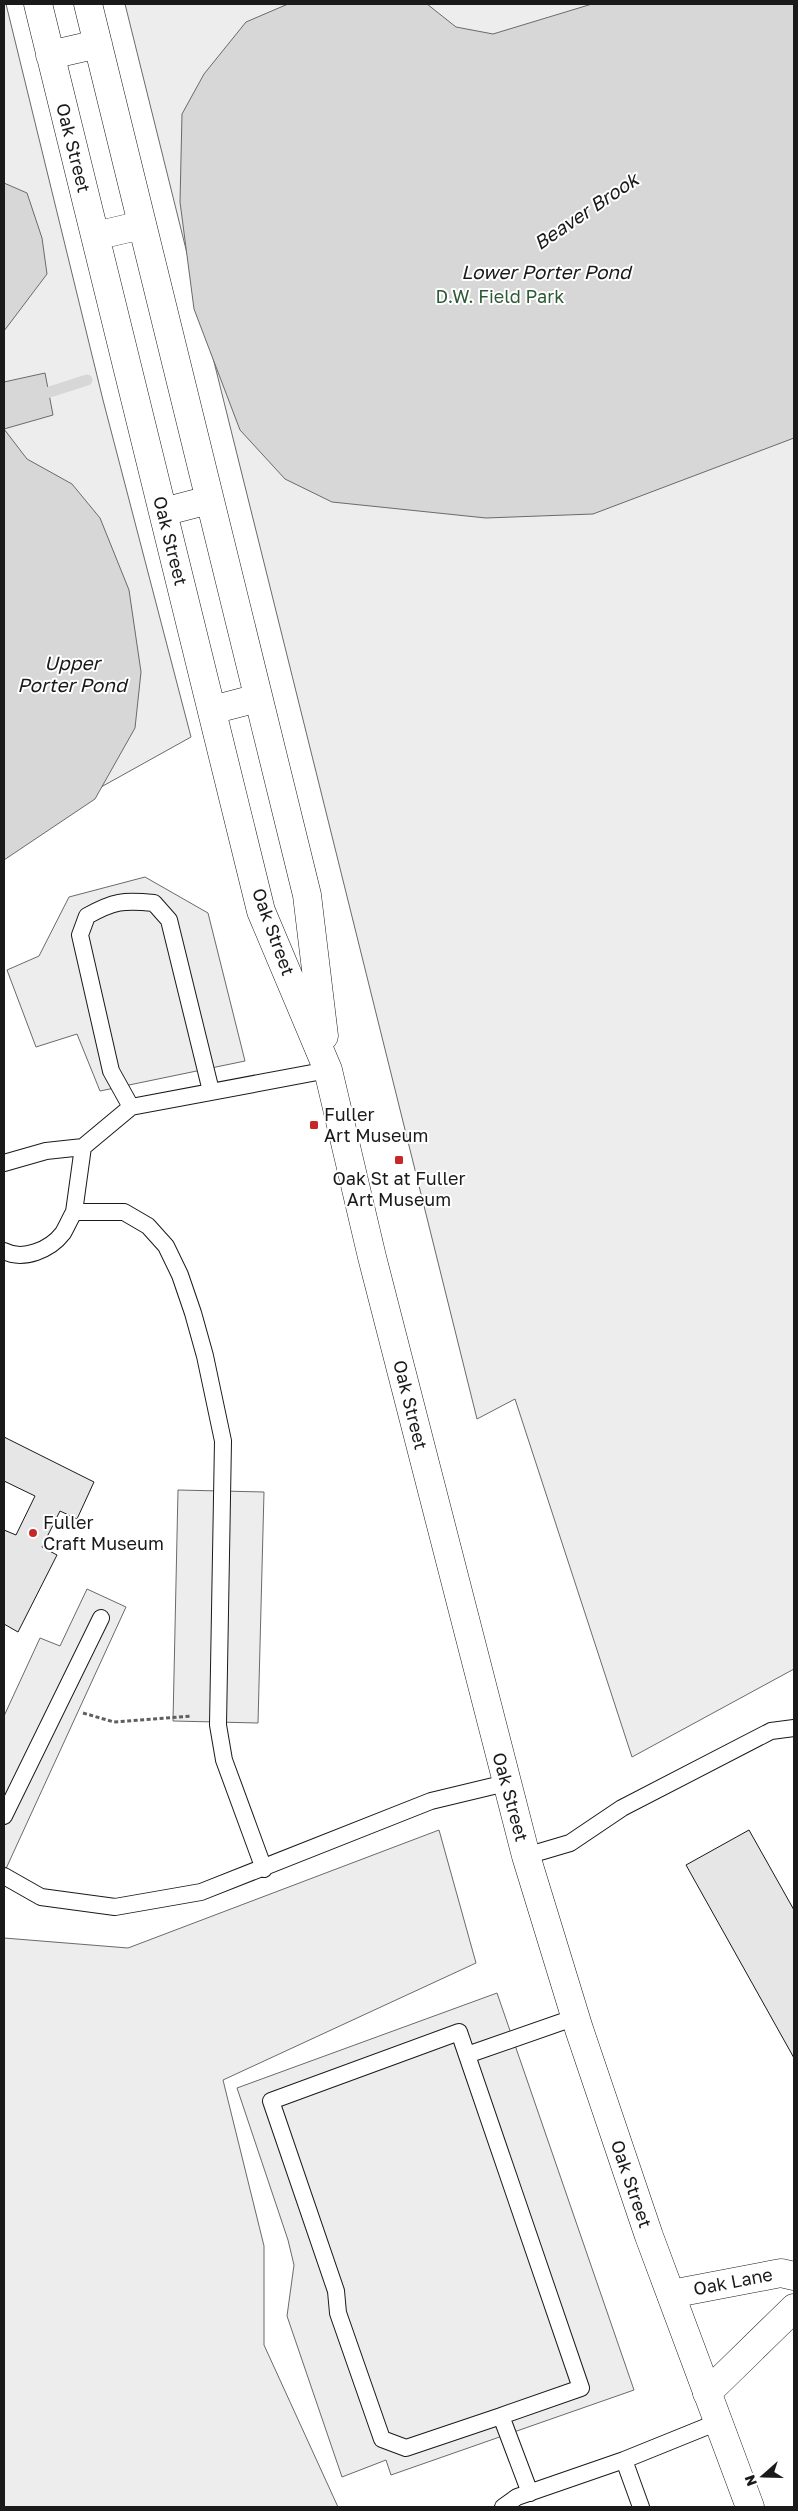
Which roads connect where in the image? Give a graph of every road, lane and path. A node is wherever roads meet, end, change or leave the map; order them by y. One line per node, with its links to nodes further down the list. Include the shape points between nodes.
1 (38, 4): 4 (main road, Oak Street)
2 (88, 4): 3 (main road, Oak Street)
3 (98, 44): 4 (main road); 5 (main road, Oak Street)
4 (50, 55): 6 (main road, Oak Street)
5 (142, 225): 6 (main road); 7 (main road, Oak Street)
6 (95, 236): 8 (main road, Oak Street)
7 (209, 500): 8 (main road); 9 (main road, Oak Street)
8 (163, 512): 10 (main road, Oak Street)
9 (258, 698): 10 (main road); 11 (main road, Oak Street, via 307,895)
10 (212, 710): 11 (main road, Oak Street, via 262,911)
11 (328, 1070): 12 (lane); 22 (main road, Oak Street, via 372,1257)
12 (211, 1092): 13 (lane); 13 (lane, via 169,920 154,904 125,900 104,906 87,916 80,935 111,1071)
13 (131, 1107): 14 (lane)
14 (83, 1147): 15 (lane, via 46,1150); 16 (lane)
15 (4, 1163)
16 (74, 1212): 17 (lane, via 62,1234 41,1251 13,1256); 25 (lane, via 124,1212 148,1226 166,1246 193,1313 222,1441 218,1725 224,1760)
17 (4, 1251)
18 (100, 1618): 23 (lane)
19 (78, 1711): 20 (path, via 114,1722 130,1723)
20 (173, 1716)
21 (794, 1728): 24 (lane, via 771,1731 622,1808 570,1843)
22 (506, 1783): 24 (main road, Oak Street); 25 (lane, via 431,1801)
23 (4, 1816)
24 (526, 1856): 27 (main road, Oak Street)
25 (264, 1869): 26 (lane, via 201,1892 115,1906 42,1897)
26 (4, 1876)
27 (576, 2017): 28 (lane); 30 (main road, Oak Street)
28 (467, 2055): 33 (lane, via 581,2388); 33 (lane, via 459,2032 271,2101 382,2439 406,2448)
29 (794, 2276): 30 (main road, Oak Lane, via 781,2273)
30 (671, 2294): 32 (main road, Oak Street)
31 (794, 2308): 32 (main road)
32 (707, 2393): 34 (main road, Oak Street)
33 (501, 2416): 36 (lane)
34 (718, 2422): 35 (lane); 39 (main road, Oak Street)
35 (624, 2460): 36 (lane); 38 (lane)
36 (530, 2492): 37 (lane)
37 (503, 2507)
38 (642, 2507)
39 (750, 2507)

